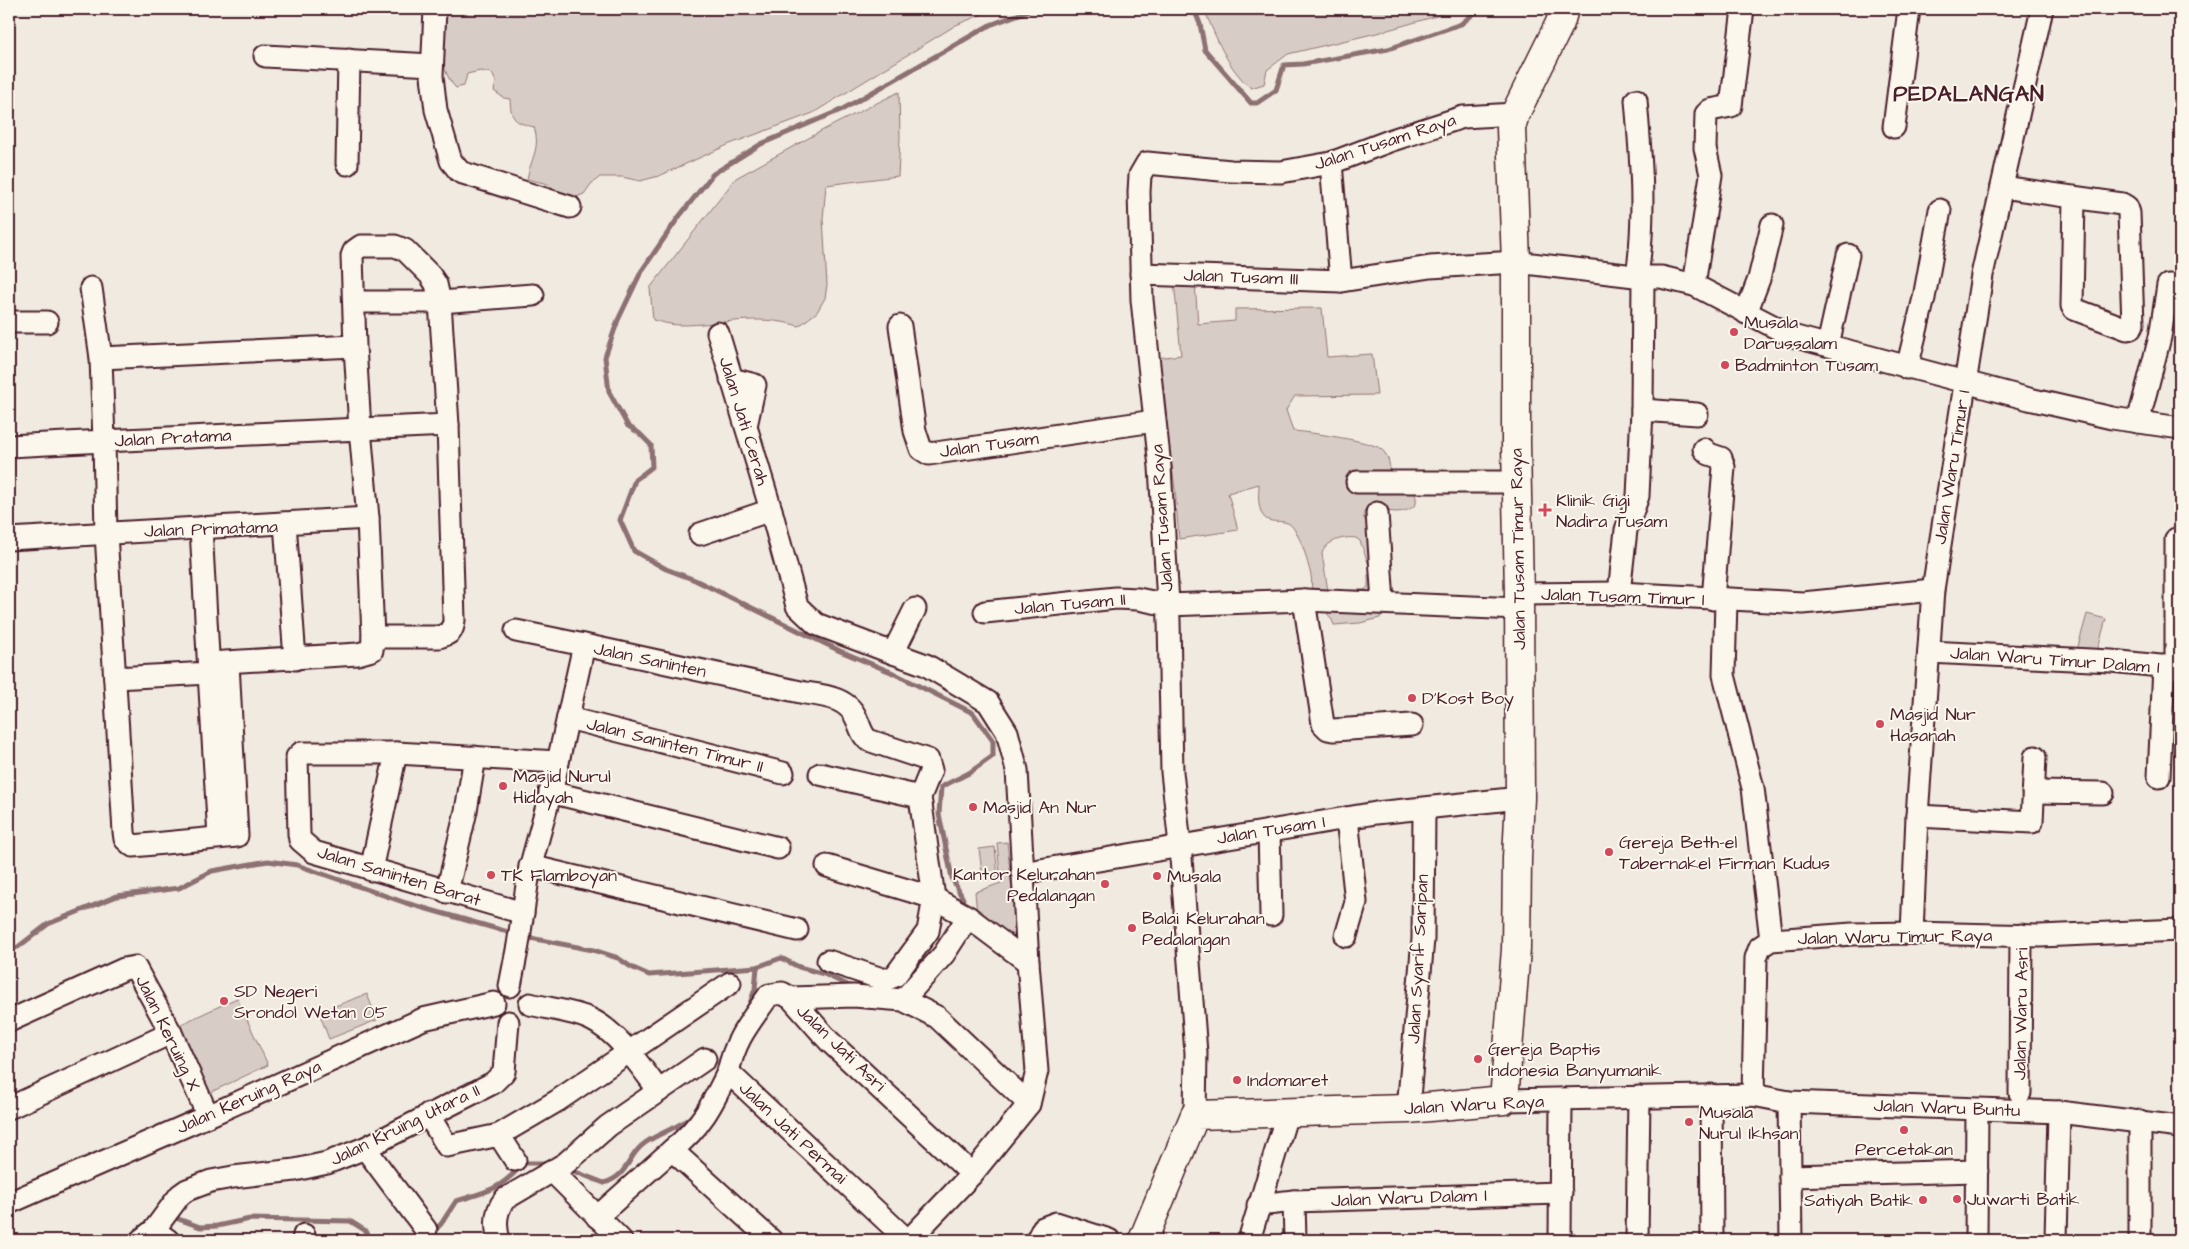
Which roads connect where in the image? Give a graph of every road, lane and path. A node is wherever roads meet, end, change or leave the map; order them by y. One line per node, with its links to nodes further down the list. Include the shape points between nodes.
1 (435, 9): 8 (street)
2 (1564, 9): 10 (main road, Jalan Tusam Timur Raya)
3 (1743, 9): 24 (street, via 1731,106 1710,110 1706,114 1705,148 1711,175)
4 (1909, 9): 11 (street)
5 (2042, 9): 14 (street, Jalan Waru Timur I)
6 (265, 56): 7 (street)
7 (349, 60): 8 (street); 13 (street)
8 (432, 65): 16 (street, via 436,110 451,161 460,172)
9 (1636, 100): 22 (street, via 1641,155)
10 (1515, 114): 12 (street, Jalan Tusam Raya, via 1463,117); 20 (main road, Jalan Tusam Timur Raya, via 1511,128)
11 (1894, 127)
12 (1331, 163): 21 (street, Jalan Tusam Raya, via 1280,172 1147,163 1140,175 1139,192); 23 (street)
13 (347, 164)
14 (2002, 187): 15 (street); 39 (street, Jalan Waru Timur I, via 1982,275)
15 (2074, 197): 15 (street, via 2127,207 2131,328 2074,309)
16 (570, 207)
17 (1940, 210): 38 (street)
18 (1772, 225): 30 (street, via 1759,279)
19 (1848, 255): 35 (street)
20 (1516, 262): 22 (street, Jalan Tusam III); 23 (street, Jalan Tusam III, via 1430,267); 51 (main road, Jalan Tusam Timur Raya)
21 (1141, 274): 23 (street, Jalan Tusam III); 42 (street, Jalan Tusam Raya)
22 (1640, 276): 24 (street, Jalan Tusam III); 40 (street)
23 (1341, 282)
24 (1694, 285): 30 (street, Jalan Tusam III)
25 (2180, 285): 43 (street, via 2168,285 2160,337)
26 (91, 288): 37 (street)
27 (534, 295): 29 (street)
28 (354, 302): 29 (street); 29 (street, via 352,256 361,246 395,246 405,250 430,275 436,284); 36 (street)
29 (440, 302): 44 (street)
30 (1746, 313): 35 (street, Jalan Tusam III, via 1792,336)
31 (9, 322): 32 (street)
32 (48, 322)
33 (900, 326): 42 (street, Jalan Tusam, via 915,431 921,449 929,454)
34 (718, 332): 52 (street, Jalan Jati Cerah)
35 (1828, 345): 38 (street, Jalan Tusam III)
36 (355, 346): 37 (street); 46 (street)
37 (101, 358): 47 (street)
38 (1907, 368): 39 (street, Jalan Tusam III)
39 (1965, 381): 43 (street, Jalan Tusam III, via 2029,400); 61 (street, Jalan Waru Timur I)
40 (1642, 410): 41 (street); 62 (street, via 1638,496 1626,530)
41 (1697, 414)
42 (1154, 421): 67 (street, Jalan Tusam Raya)
43 (2138, 422): 45 (street, Jalan Tusam III)
44 (448, 425): 46 (street, Jalan Pratama); 71 (street, via 453,630 439,637)
45 (2180, 428)
46 (360, 429): 47 (street, Jalan Pratama); 54 (street)
47 (104, 441): 48 (street); 57 (street, Jalan Pratama)
48 (9, 446)
49 (1704, 449): 64 (street, via 1721,458 1724,467)
50 (1357, 482): 51 (street)
51 (1516, 482): 65 (main road, Jalan Tusam Timur Raya)
52 (771, 510): 58 (street); 74 (street, Jalan Jati Cerah, via 797,606 816,624)
53 (1377, 513): 66 (street)
54 (368, 518): 55 (street); 71 (street)
55 (285, 523): 56 (street, Jalan Primatama); 75 (street, Jalan Primatama)
56 (201, 528): 57 (street, Jalan Primatama); 76 (street, Jalan Pratama)
57 (106, 533): 59 (street, Jalan Primatama); 78 (street, Jalan Pratama)
58 (700, 534)
59 (9, 539)
60 (2176, 539): 77 (street)
61 (1933, 590): 64 (street, Jalan Tusam Timur I, via 1803,603); 73 (street, Jalan Waru Timur I)
62 (1619, 593): 64 (street, Jalan Tusam Timur I); 65 (street, Jalan Tusam Timur I)
63 (1304, 600): 66 (street, Jalan Tusam II); 67 (street, Jalan Tusam II); 80 (street, via 1323,724 1333,730)
64 (1720, 600): 113 (street, Jalan Tusam Timur I, via 1724,674 1753,788)
65 (1519, 601): 66 (street, Jalan Tusam II); 92 (main road, Jalan Tusam Timur Raya)
66 (1383, 602)
67 (1168, 604): 69 (street, Jalan Tusam II, via 1116,598); 97 (street, Jalan Tusam Raya, via 1172,772)
68 (914, 609): 74 (street)
69 (985, 612)
70 (516, 631): 72 (street)
71 (373, 637): 75 (street, via 373,648 365,653)
72 (584, 646): 79 (street, Jalan Saninten); 91 (street, Jalan Saninten, via 831,696 848,705 857,718 862,735 868,740 930,763)
73 (1929, 652): 77 (street, Jalan Waru Timur Dalam I); 94 (street, Jalan Waru Timur I)
74 (892, 653): 102 (street, Jalan Jati Cerah, via 926,665 988,702 1007,732 1017,770)
75 (295, 659): 76 (street)
76 (216, 666): 78 (street); 78 (street, Jalan Pratama, via 237,836 133,846 125,838)
77 (2173, 667): 87 (street)
78 (115, 678)
79 (568, 718): 84 (street, Jalan Saninten); 85 (street, Jalan Saninten Timur II)
80 (1412, 725)
81 (396, 753): 82 (street); 101 (street); 101 (street, Jalan Saninten Barat, via 301,752 297,757 300,840 314,852)
82 (474, 757): 84 (street); 103 (street, via 466,811)
83 (2035, 757): 89 (street)
84 (558, 762): 88 (street, Jalan Saninten)
85 (783, 773)
86 (820, 774): 91 (street)
87 (2159, 777)
88 (550, 792): 98 (street); 99 (street, Jalan Saninten)
89 (2034, 792): 90 (street); 94 (street, via 2032,822)
90 (2103, 793)
91 (920, 797): 104 (street)
92 (1520, 798): 93 (street, Jalan Tusam I); 132 (main road, Jalan Tusam Timur Raya, via 1516,949)
93 (1424, 808): 95 (street, Jalan Tusam I); 137 (street, Jalan Syarif Saripan, via 1423,940)
94 (1917, 816): 110 (street, Jalan Waru Timur I)
95 (1347, 818): 96 (street, Jalan Tusam I); 111 (street, via 1356,902)
96 (1269, 831): 97 (street, Jalan Tusam I); 105 (street)
97 (1180, 845): 102 (street, Jalan Tusam I); 142 (street, Jalan Tusam Raya, via 1196,1053)
98 (778, 848)
99 (530, 866): 107 (street, Jalan Saninten); 108 (street)
100 (827, 866): 104 (street)
101 (371, 870): 103 (street, Jalan Saninten Barat)
102 (1022, 873): 115 (street, Jalan Jati Cerah)
103 (447, 892): 107 (street, Jalan Saninten Barat)
104 (937, 900): 106 (street); 114 (street, via 928,931 890,980)
105 (1271, 915)
106 (966, 916): 115 (street); 119 (street, via 944,954)
107 (522, 918): 117 (street, Jalan Saninten)
108 (797, 930)
109 (2180, 930): 112 (street, Jalan Waru Timur Raya)
110 (1912, 933): 112 (street, Jalan Waru Timur Raya); 113 (street, Jalan Waru Timur Raya)
111 (1346, 936)
112 (2021, 936): 128 (street, Jalan Waru Asri)
113 (1771, 940): 130 (street, via 1760,947 1756,958)
114 (828, 961)
115 (1028, 962): 135 (street, Jalan Jati Cerah, via 1037,1071)
116 (730, 983): 124 (street)
117 (513, 986): 120 (street, via 526,993); 121 (street, via 498,992)
118 (791, 998): 119 (street, via 854,996); 126 (street, Jalan Jati Asri, via 782,993 769,995 739,1038); 152 (street, Jalan Jati Asri, via 830,1041)
119 (903, 1000): 135 (street, via 937,1018)
120 (530, 1008): 121 (street, via 521,1020); 124 (street, via 582,1016 597,1023)
121 (500, 1014): 140 (street, Jalan Kruing Utara II, via 506,1047 504,1072 498,1079); 143 (street, Jalan Keruing Raya, via 467,1009 423,1019)
122 (9, 1021): 123 (street, Jalan Keruing X, via 133,966)
123 (171, 1033): 136 (street); 143 (street, Jalan Keruing X)
124 (628, 1052): 127 (street); 146 (street, via 537,1114)
125 (705, 1060): 127 (street)
126 (728, 1072): 148 (street, Jalan Jati Permai, via 700,1124); 164 (street, Jalan Jati Permai)
127 (660, 1091): 150 (street, via 608,1126)
128 (2020, 1092)
129 (1711, 1095): 130 (street, Jalan Waru Raya); 131 (street, Jalan Waru Raya); 172 (street)
130 (1753, 1095): 134 (street, Jalan Waru Buntu)
131 (1639, 1097): 133 (street, Jalan Waru Raya); 171 (street)
132 (1504, 1100): 133 (street, Jalan Waru Raya); 137 (main road, Jalan Waru Raya)
133 (1561, 1100): 154 (street)
134 (1789, 1102): 138 (street, Jalan Waru Buntu); 153 (street)
135 (1029, 1104): 152 (street)
136 (9, 1108)
137 (1408, 1109): 141 (main road, Jalan Waru Raya)
138 (1977, 1110): 139 (street, Jalan Waru Buntu); 151 (street)
139 (2059, 1112): 144 (street, Jalan Waru Buntu); 175 (street)
140 (428, 1114): 146 (street, via 448,1146); 147 (street, Jalan Kruing Utara II)
141 (1287, 1114): 142 (main road, Jalan Waru Raya); 157 (street)
142 (1195, 1115): 167 (main road, Jalan Tusam Raya)
143 (208, 1116): 156 (street, Jalan Keruing Raya)
144 (2140, 1121): 145 (street, Jalan Waru Buntu); 176 (street)
145 (2180, 1127)
146 (499, 1135): 149 (street)
147 (365, 1148): 159 (street); 160 (street, Jalan Kruing Utara II, via 310,1167 197,1185 180,1195)
148 (672, 1150): 158 (street, Jalan Jati Permai); 163 (street)
149 (515, 1160)
150 (558, 1168): 158 (street); 161 (street, via 510,1195 502,1203 496,1223)
151 (1977, 1171): 153 (street); 174 (street)
152 (972, 1174): 164 (street)
153 (1790, 1176): 173 (street)
154 (1561, 1194): 155 (street, Jalan Waru Dalam I); 170 (street)
155 (1294, 1201): 157 (street, Jalan Waru Dalam I); 169 (street)
156 (9, 1203)
157 (1258, 1204): 168 (street)
158 (596, 1216): 162 (street)
159 (426, 1230)
160 (157, 1236)
161 (499, 1240)
162 (621, 1240)
163 (771, 1240)
164 (908, 1240)
165 (1037, 1240): 166 (street, via 1043,1228 1056,1223)
166 (1108, 1240)
167 (1142, 1240)
168 (1248, 1240)
169 (1295, 1240)
170 (1560, 1240)
171 (1637, 1240)
172 (1712, 1240)
173 (1791, 1240)
174 (1976, 1240)
175 (2056, 1240)
176 (2140, 1240)

